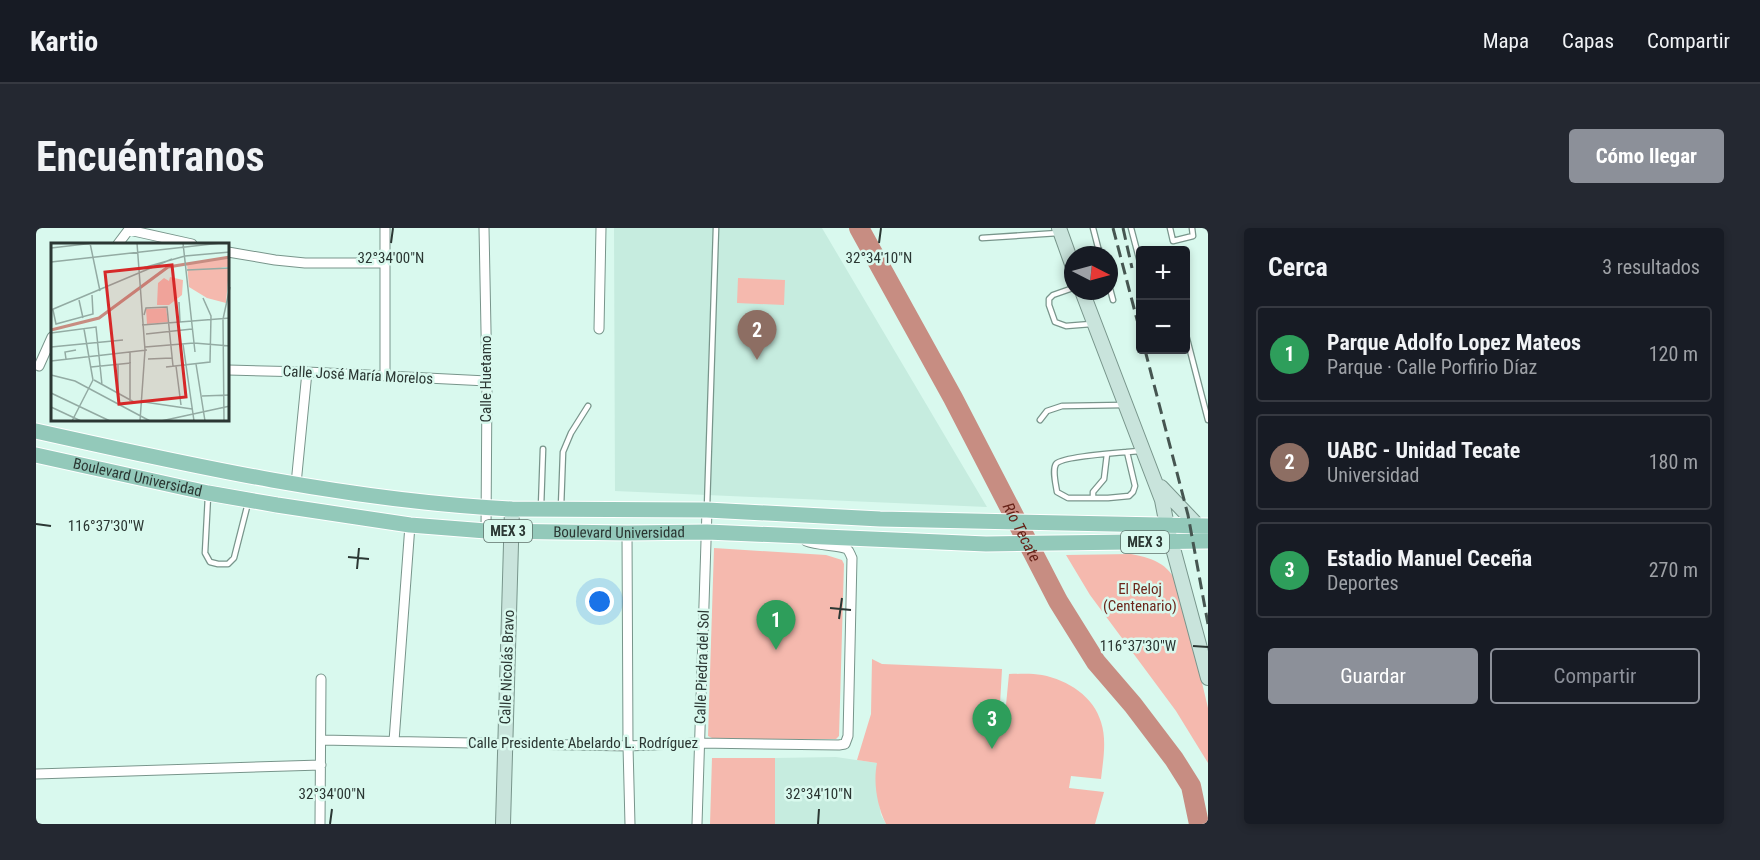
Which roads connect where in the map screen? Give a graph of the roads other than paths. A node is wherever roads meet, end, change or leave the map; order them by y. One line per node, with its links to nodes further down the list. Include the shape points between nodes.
1 (385, 228): 18 (street)
2 (484, 228): 29 (street, Calle Huetamo)
3 (602, 228): 22 (street)
4 (717, 228): 50 (lane)
5 (1093, 228): 15 (lane)
6 (1131, 228): 16 (lane)
7 (1170, 228): 8 (lane, via 1173,241 1193,236)
8 (1192, 228)
9 (129, 229): 12 (street); 13 (street)
10 (1060, 230): 11 (lane); 14 (main road)
11 (982, 237)
12 (119, 243)
13 (188, 243)
14 (1066, 246)
15 (1098, 246)
16 (1136, 247)
17 (230, 252): 18 (street, via 305,263)
18 (385, 263): 28 (street)
19 (1064, 291): 21 (lane, via 1049,299 1055,322 1066,326)
20 (1086, 300): 21 (main road)
21 (1095, 323): 30 (main road)
22 (599, 329)
23 (51, 339): 25 (street)
24 (1190, 353): 33 (lane)
25 (39, 366)
26 (230, 370): 27 (street, Calle José María Morelos)
27 (307, 372): 28 (street, Calle José María Morelos); 42 (street)
28 (385, 376): 29 (street, Calle José María Morelos)
29 (487, 381): 46 (street, Calle Huetamo)
30 (1126, 405): 32 (lane, via 1062,406 1047,411); 36 (main road)
31 (588, 406): 49 (lane, via 564,452)
32 (1040, 420)
33 (1208, 420)
34 (36, 431): 40 (main road, Boulevard Universidad / MEX 3)
35 (543, 449): 48 (lane)
36 (1144, 451): 37 (lane); 41 (main road)
37 (1127, 452): 38 (lane); 44 (lane, via 1133,492 1129,496)
38 (1107, 454): 44 (lane, via 1104,479 1093,492); 44 (lane, via 1074,457 1056,464 1057,492 1068,498)
39 (36, 455): 43 (main road, Boulevard Universidad / MEX 3)
40 (250, 477): 42 (main road, Boulevard Universidad / MEX 3); 43 (main road, via 219,478 210,485)
41 (1156, 483): 52 (main road); 58 (main road)
42 (296, 484): 46 (main road, Boulevard Universidad / MEX 3, via 395,500)
43 (208, 493): 45 (main road, Boulevard Universidad / MEX 3); 45 (lane, via 205,553 210,562 218,564 228,564 234,558)
44 (1093, 498)
45 (248, 500): 51 (main road, Boulevard Universidad / MEX 3)
46 (485, 508): 47 (main road, Boulevard Universidad / MEX 3); 53 (street, Calle Huetamo)
47 (512, 509): 48 (main road, Boulevard Universidad / MEX 3); 54 (main road, Calle Nicolás Bravo)
48 (541, 510): 49 (main road, Boulevard Universidad / MEX 3)
49 (561, 510): 50 (main road, Boulevard Universidad / MEX 3)
50 (707, 510): 52 (main road, Boulevard Universidad / MEX 3); 55 (street, Calle Piedra del Sol)
51 (410, 525): 53 (main road, Boulevard Universidad / MEX 3); 63 (street)
52 (1167, 526): 58 (main road, Boulevard Universidad / MEX 3); 59 (main road)
53 (486, 531): 54 (main road, Boulevard Universidad / MEX 3)
54 (512, 531): 56 (main road, Boulevard Universidad / MEX 3); 64 (main road, Calle Nicolás Bravo)
55 (707, 532): 56 (main road, Boulevard Universidad / MEX 3); 57 (main road, Boulevard Universidad / MEX 3); 65 (street, Calle Piedra del Sol)
56 (627, 533): 66 (street)
57 (798, 535): 59 (main road, Boulevard Universidad / MEX 3, via 986,544); 65 (street, Calle Presidente Abelardo L. Rodríguez, via 809,542 847,550 852,558 845,744)
58 (1206, 535): 59 (main road, Boulevard Universidad / MEX 3)
59 (1171, 542): 60 (main road)
60 (1208, 678)
61 (321, 679): 62 (street)
62 (321, 740): 63 (street, Calle Presidente Abelardo L. Rodríguez); 67 (street)
63 (394, 741): 64 (street, Calle Presidente Abelardo L. Rodríguez)
64 (505, 743): 66 (street, Calle Presidente Abelardo L. Rodríguez); 70 (main road, Calle Nicolás Bravo)
65 (699, 743): 66 (street, Calle Presidente Abelardo L. Rodríguez); 72 (street, Calle Piedra del Sol)
66 (628, 746): 71 (street)
67 (321, 765): 68 (street); 69 (street)
68 (36, 774)
69 (320, 824)
70 (503, 824)
71 (630, 824)
72 (697, 824)

